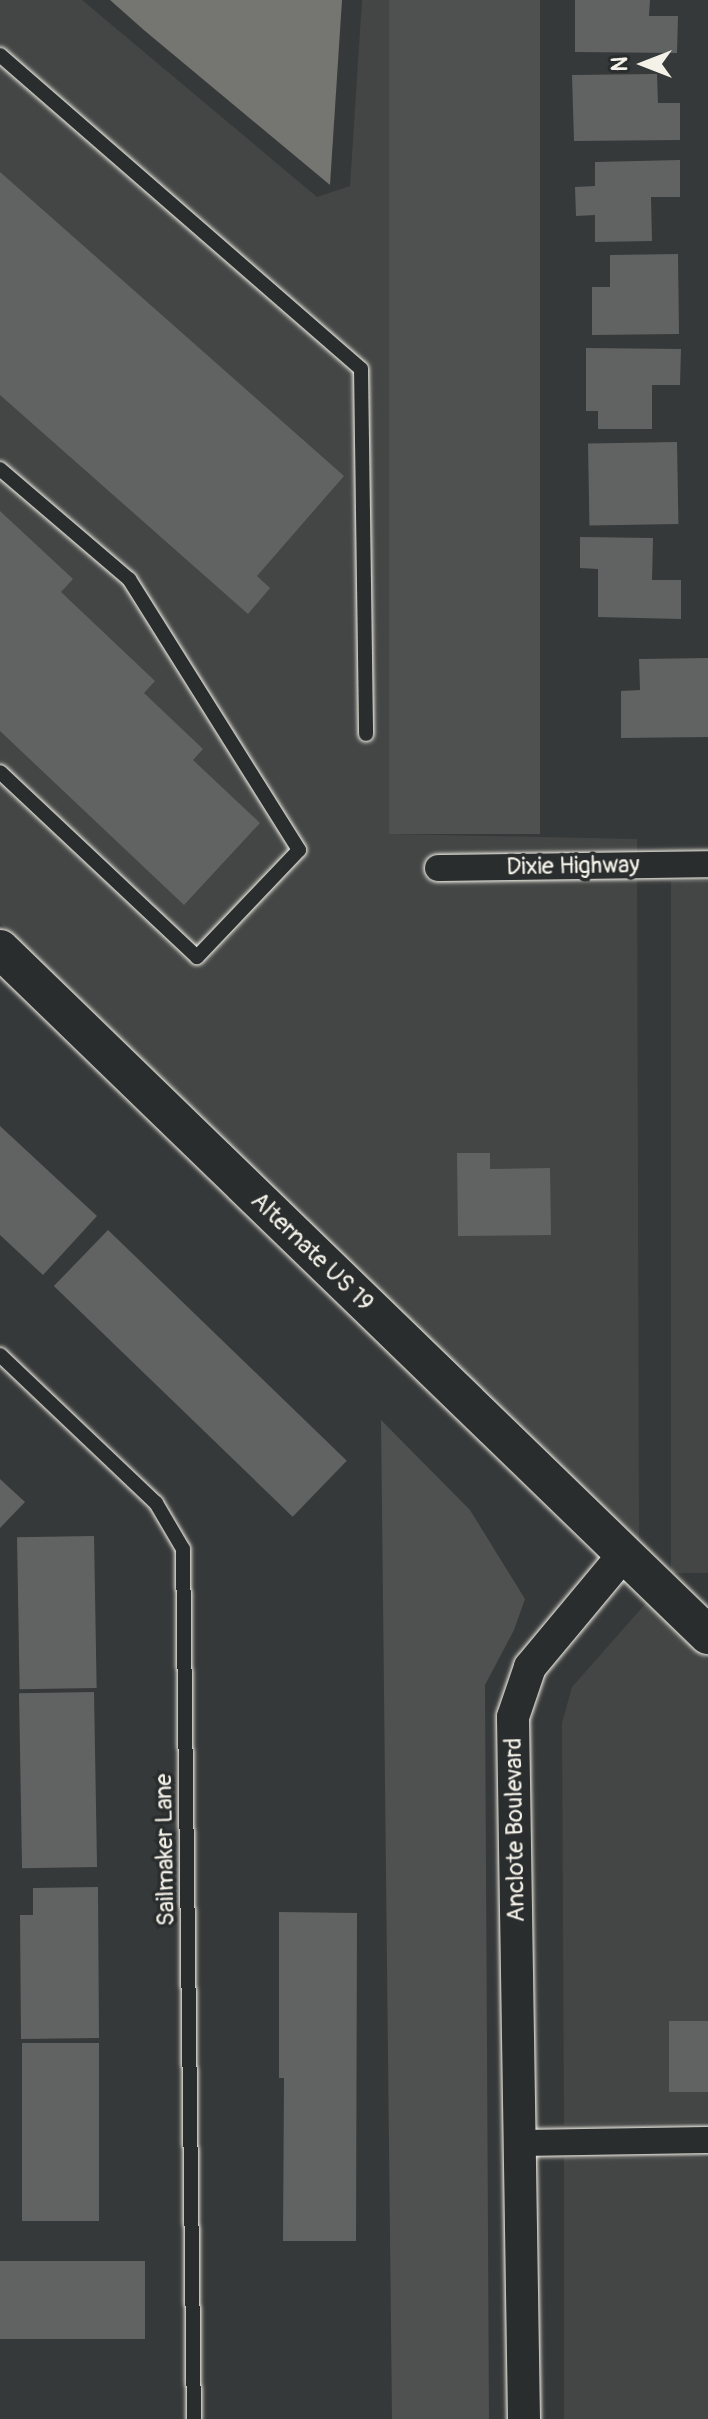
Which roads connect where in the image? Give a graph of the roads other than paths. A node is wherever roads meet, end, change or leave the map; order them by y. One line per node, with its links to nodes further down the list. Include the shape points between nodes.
1 (0, 55): 3 (lane, via 361,369)
2 (0, 469): 4 (lane, via 129,579 299,850 197,957)
3 (366, 734)
4 (0, 772)
5 (708, 864): 6 (street, Dixie Highway)
6 (438, 868)
7 (0, 949): 9 (main road, Alternate US 19)
8 (0, 1355): 13 (lane, Sailmaker Lane, via 156,1503 183,1549)
9 (624, 1554): 10 (main road, Alternate US 19); 12 (street, Anclote Boulevard, via 530,1667 513,1717)
10 (708, 1635)
11 (708, 2140): 12 (street)
12 (520, 2143): 14 (street, Anclote Boulevard)
13 (194, 2419)
14 (524, 2419)

